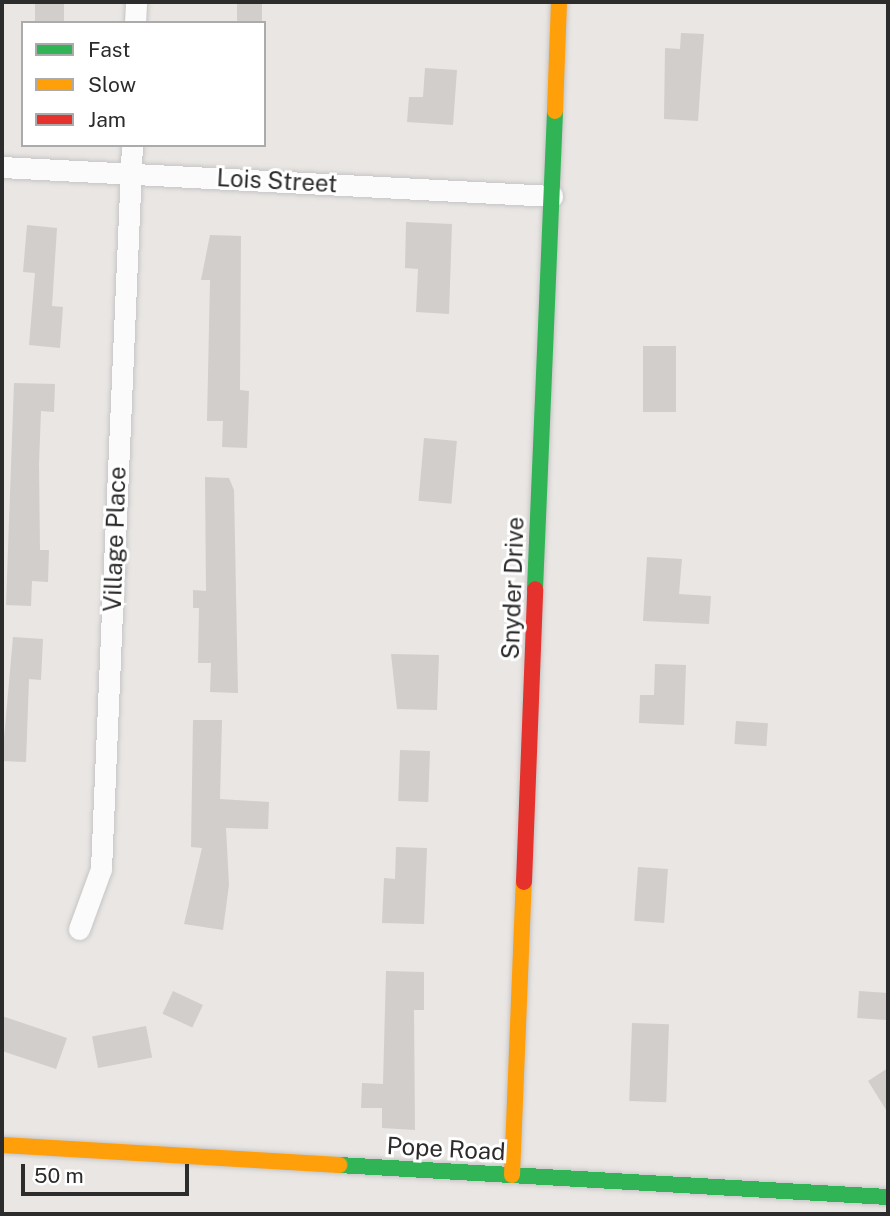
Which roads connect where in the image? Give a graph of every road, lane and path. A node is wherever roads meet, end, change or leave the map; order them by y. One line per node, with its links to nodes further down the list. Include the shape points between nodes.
1 (136, 2): 3 (street)
2 (559, 2): 7 (street, Snyder Drive)
3 (135, 21)
4 (132, 147): 6 (street, Village Place)
5 (2, 167): 6 (street, Lois Street)
6 (131, 172): 7 (street, Lois Street); 8 (street, Village Place, via 101,869)
7 (552, 196): 10 (street, Snyder Drive)
8 (79, 929)
9 (2, 1145): 10 (street, Pope Road)
10 (512, 1175): 11 (street, Pope Road)
11 (888, 1197)

